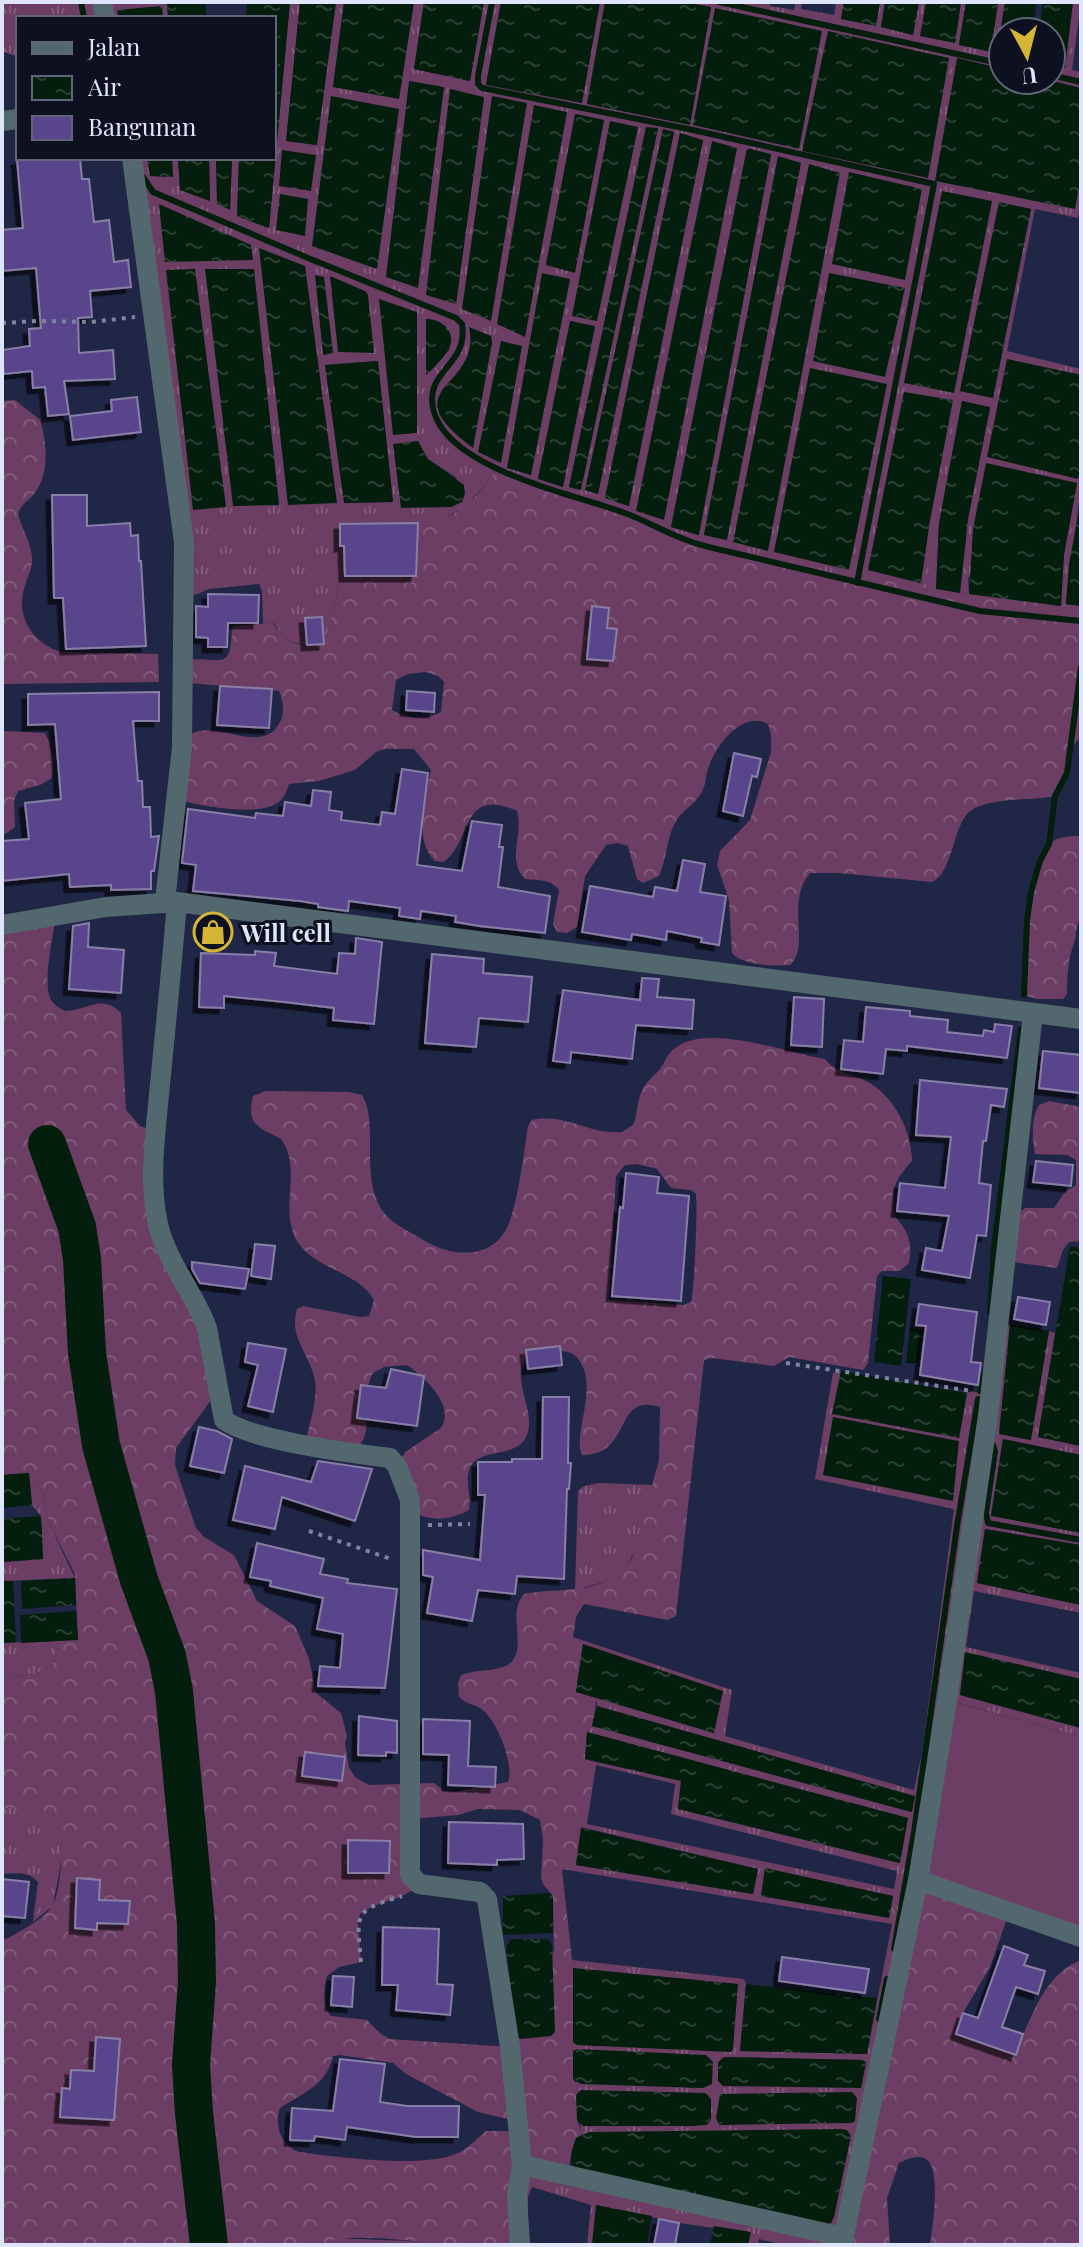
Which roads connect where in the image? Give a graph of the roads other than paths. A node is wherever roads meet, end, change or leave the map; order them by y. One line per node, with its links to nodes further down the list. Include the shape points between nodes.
1 (132, 160): 2 (street, via 186,580)
2 (171, 902): 3 (street); 4 (street); 8 (street, via 153,1196 168,1257 207,1328 224,1420 264,1436 390,1458 397,1466 410,1500 410,1874 419,1884 480,1892 487,1899)
3 (2, 925)
4 (1033, 1013): 5 (street); 6 (street, via 990,1396)
5 (1081, 1019)
6 (918, 1880): 7 (street); 9 (street)
7 (1081, 1937)
8 (522, 2165): 9 (street); 10 (street, via 517,2195)
9 (843, 2241)
10 (520, 2245)

